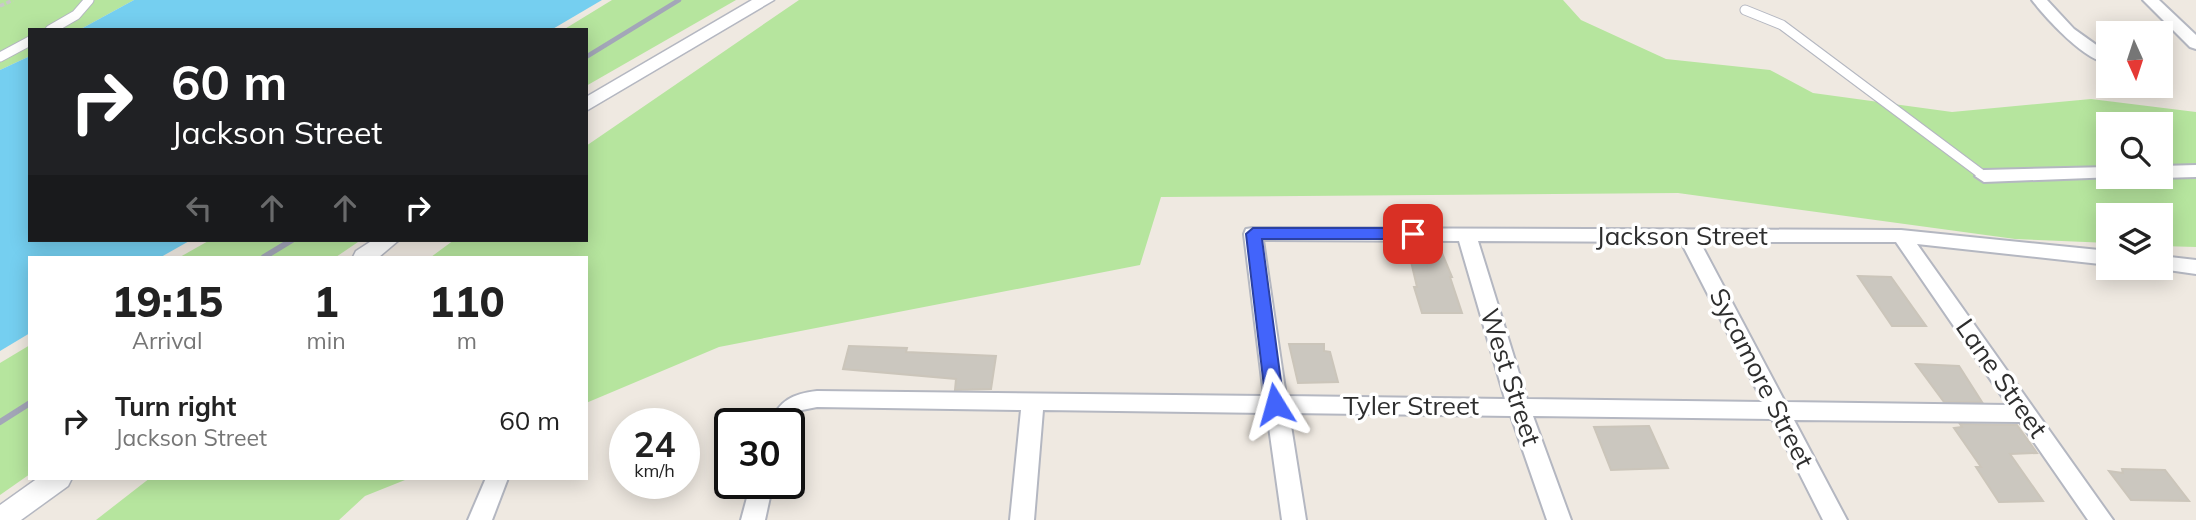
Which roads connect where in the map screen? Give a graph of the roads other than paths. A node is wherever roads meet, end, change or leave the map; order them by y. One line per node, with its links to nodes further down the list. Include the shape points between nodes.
1 (89, 0): 6 (lane, via 76,15)
2 (765, 0): 11 (street)
3 (2039, 0): 9 (street)
4 (2150, 0): 8 (street)
5 (1745, 10): 15 (lane, via 1782,25)
6 (53, 28)
7 (28, 42): 10 (lane)
8 (2196, 44)
9 (2096, 52)
10 (0, 57)
11 (588, 104)
12 (2173, 172): 13 (street)
13 (2196, 172)
14 (2096, 173): 15 (street)
15 (1984, 176)
16 (1466, 234): 17 (street, Jackson Street); 25 (street, Jackson Street, via 1253,234); 26 (street, West Street)
17 (1688, 236): 18 (street, Jackson Street); 28 (street, Sycamore Street)
18 (1901, 236): 21 (street, Jackson Street); 29 (street, Lane Street)
19 (385, 242): 20 (street)
20 (365, 256)
21 (2096, 257)
22 (2173, 264): 23 (street)
23 (2196, 267)
24 (1033, 402): 25 (street, Tyler Street); 27 (street, Tyler Street, via 817,399); 36 (street)
25 (1275, 404): 26 (street, Tyler Street); 37 (street)
26 (1518, 406): 28 (street, Tyler Street); 38 (street, West Street)
27 (788, 408)
28 (1780, 411): 29 (street, Tyler Street); 39 (street, Sycamore Street)
29 (2028, 414): 40 (street, Lane Street)
30 (55, 480): 33 (street)
31 (495, 480): 34 (street)
32 (758, 499): 35 (street)
33 (0, 520)
34 (480, 520)
35 (753, 520)
36 (1022, 520)
37 (1294, 520)
38 (1559, 520)
39 (1835, 520)
40 (2101, 520)

